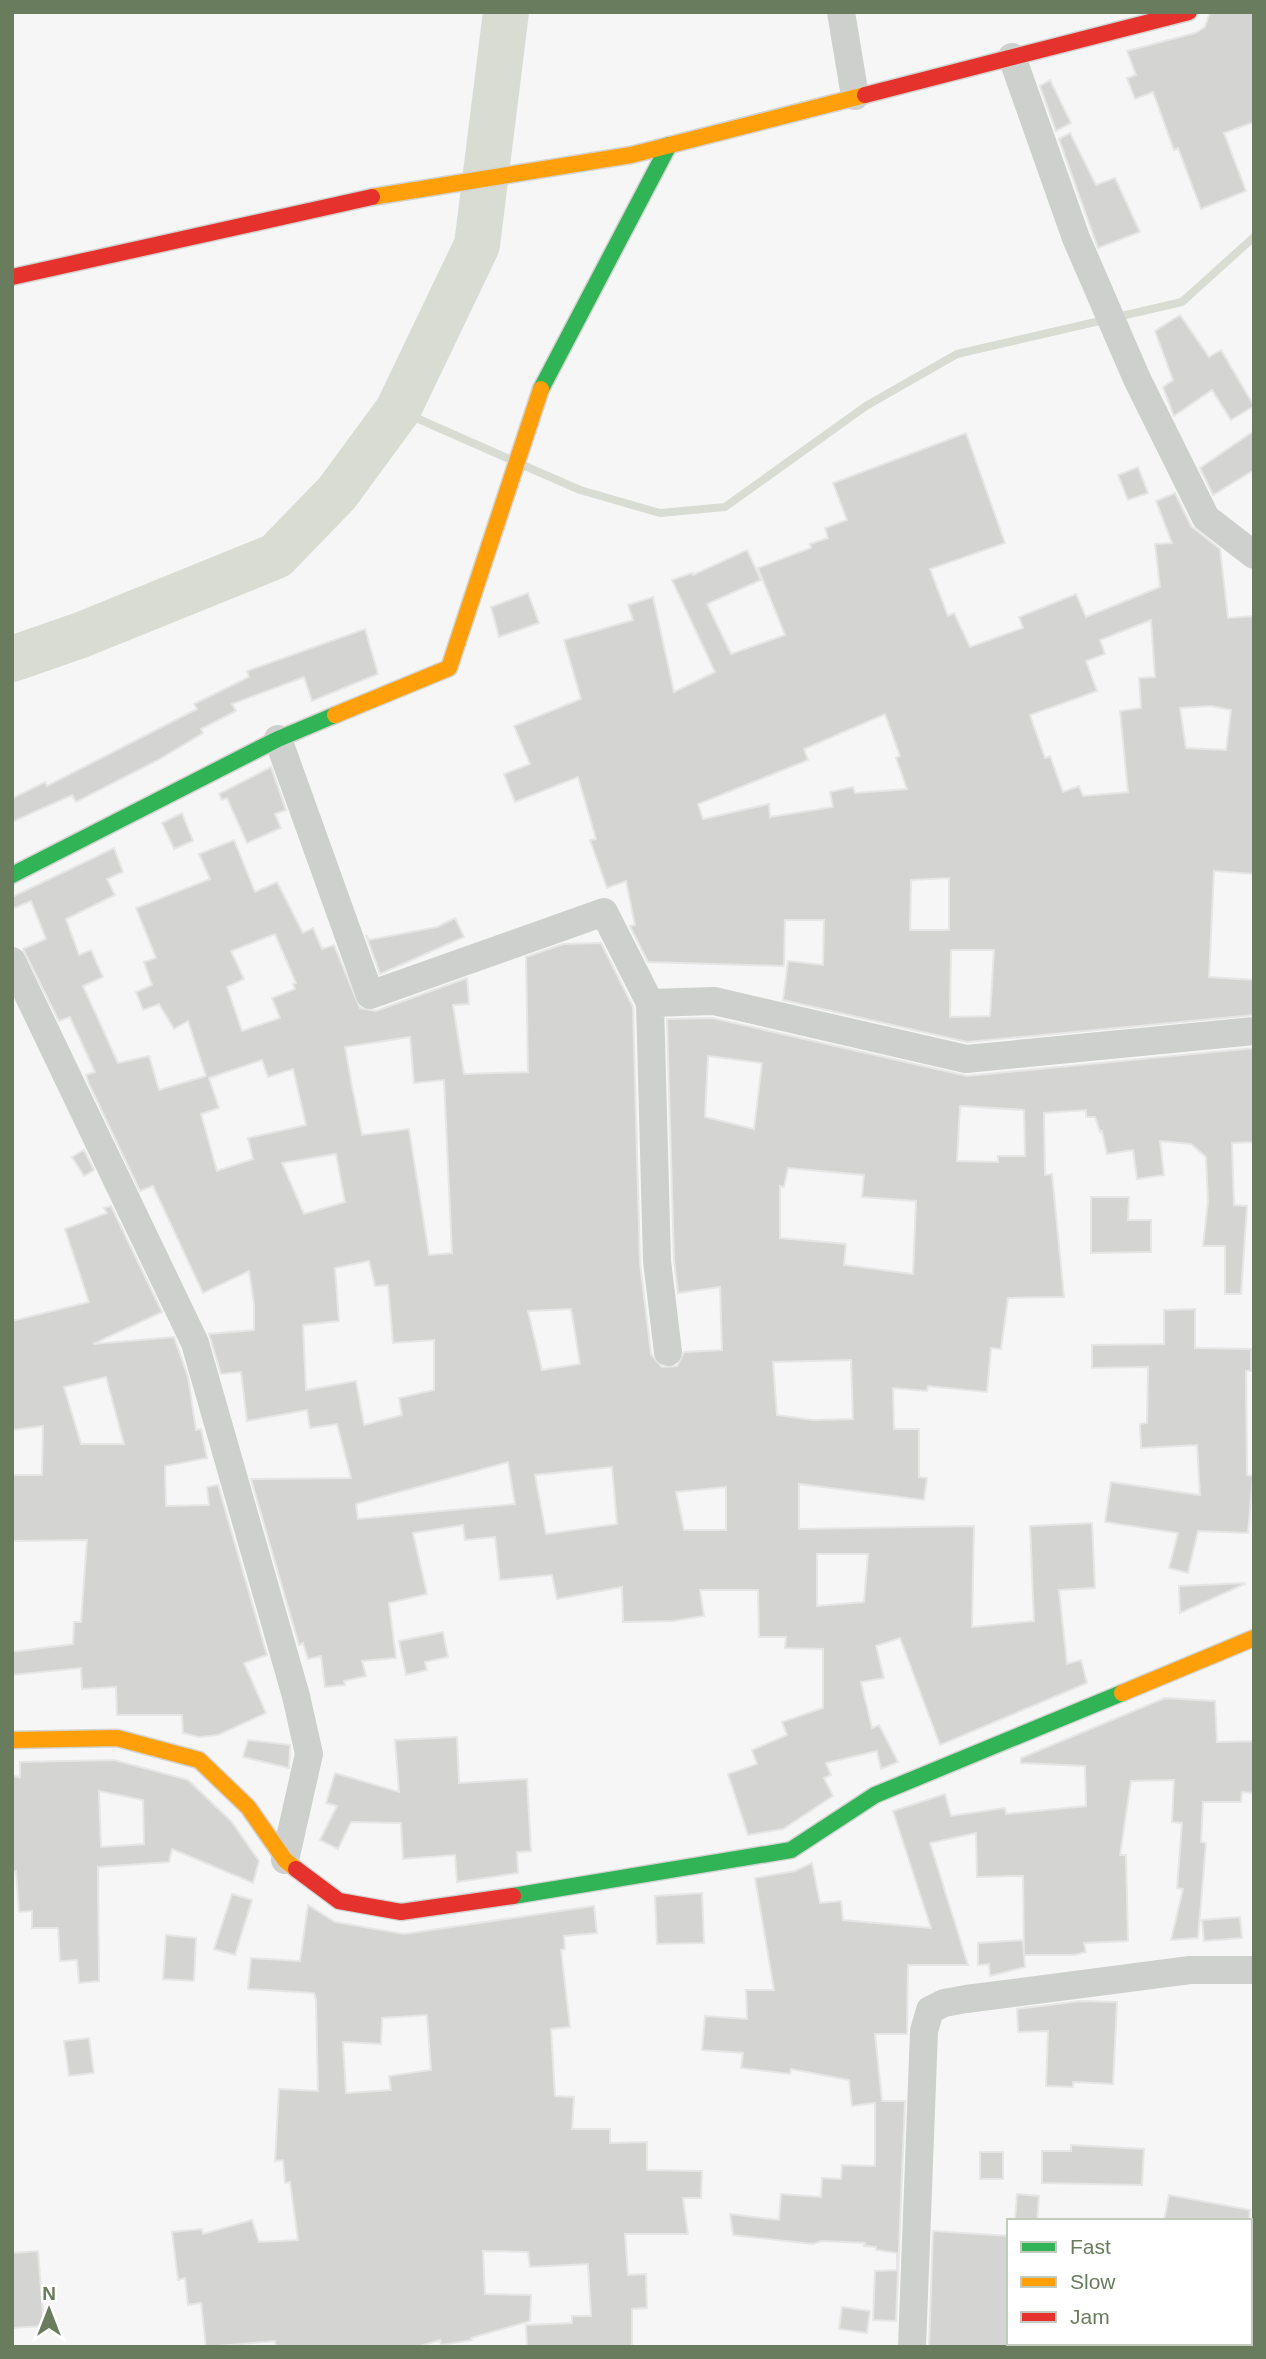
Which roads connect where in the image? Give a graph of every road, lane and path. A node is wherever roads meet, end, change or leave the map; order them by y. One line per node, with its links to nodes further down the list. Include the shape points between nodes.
1 (841, 12): 4 (street)
2 (1189, 12): 3 (street)
3 (1012, 57): 4 (street); 7 (street, via 1076,238 1137,379 1206,518)
4 (855, 96): 5 (street)
5 (669, 145): 6 (street, via 631,155 410,188); 8 (street, via 545,377 449,668)
6 (12, 277)
7 (1254, 555)
8 (278, 739): 9 (street); 11 (street, via 370,995 604,912)
9 (12, 875)
10 (12, 961): 16 (street, via 195,1343 309,1754)
11 (650, 1003): 12 (street, via 714,1001 966,1059); 13 (street, via 657,1261)
12 (1254, 1031)
13 (668, 1352)
14 (1254, 1638): 16 (street, via 875,1796 791,1850 401,1912 339,1901)
15 (12, 1740): 16 (street, via 117,1738 199,1760 248,1807)
16 (285, 1860)
17 (1254, 1970): 18 (street, via 1190,1970 966,1999 930,2010 924,2031)
18 (912, 2347)

